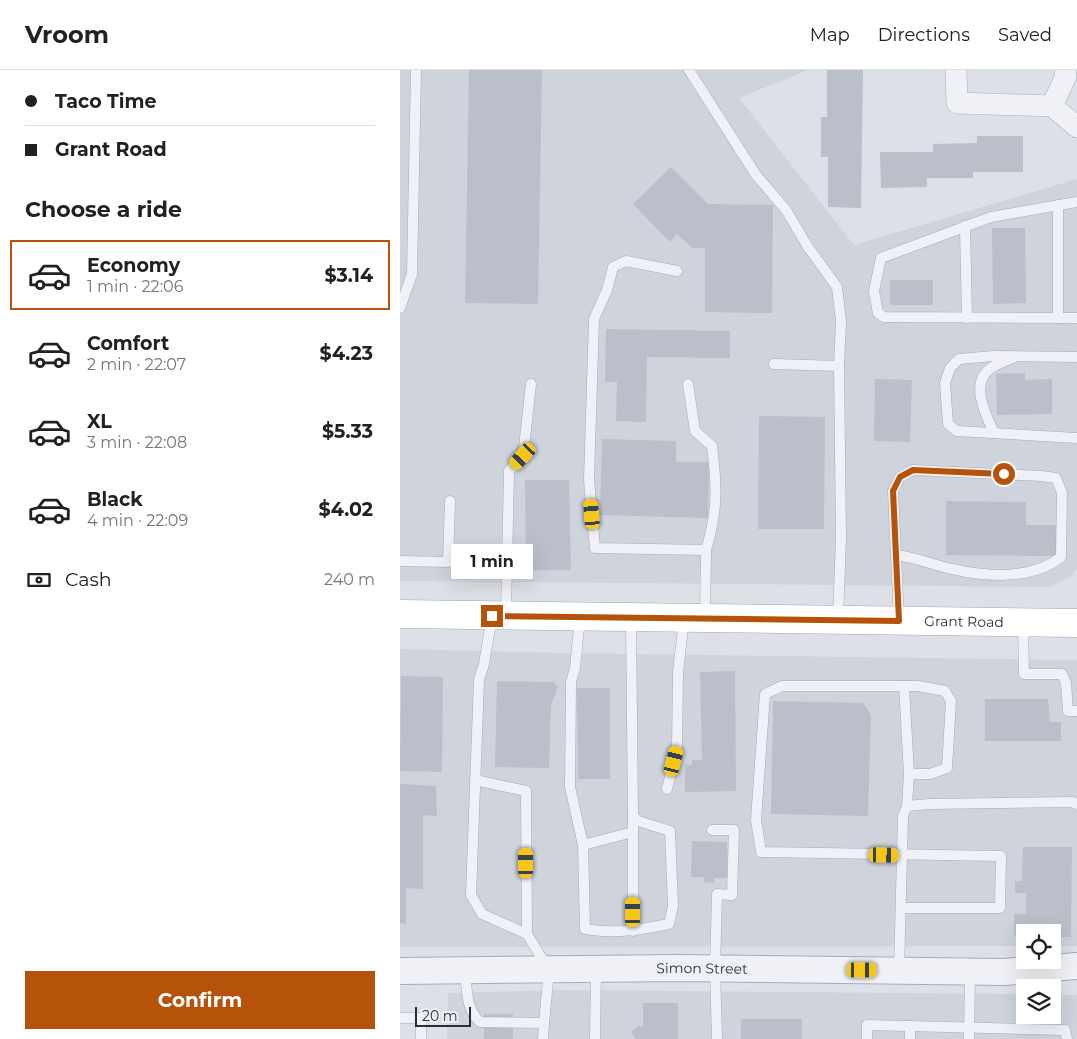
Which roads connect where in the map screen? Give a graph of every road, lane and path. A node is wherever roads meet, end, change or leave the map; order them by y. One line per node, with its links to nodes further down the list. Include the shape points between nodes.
1 (416, 70): 11 (lane, via 412,274)
2 (689, 70): 18 (lane, via 756,175 786,210 837,287)
3 (956, 70): 5 (street, via 957,103)
4 (1065, 70): 5 (street, via 1066,76)
5 (1052, 106): 6 (street)
6 (1077, 127)
7 (1077, 202): 8 (lane)
8 (1058, 205): 9 (lane, via 991,217); 13 (lane)
9 (965, 226): 12 (lane); 12 (lane, via 881,258 874,291 878,313 884,317)
10 (677, 270): 24 (lane, via 626,261 613,267 594,318 589,480 595,548)
11 (400, 308)
12 (967, 318): 13 (lane)
13 (1058, 318): 14 (lane)
14 (1077, 318)
15 (1016, 356): 16 (lane); 21 (lane, via 989,369 981,383 981,403); 21 (lane, via 959,359 950,368 945,383 948,424 957,431)
16 (1077, 357)
17 (774, 364): 18 (lane)
18 (839, 366): 32 (lane, via 841,538)
19 (531, 384): 28 (lane, via 523,456 509,471)
20 (688, 384): 24 (lane, via 695,431 712,446 717,490)
21 (994, 433): 22 (lane)
22 (1077, 438)
23 (450, 501): 26 (lane, via 448,562)
24 (706, 550): 31 (lane)
25 (896, 555): 25 (lane, via 893,491 900,477 913,470 1056,478 1062,493 1061,557 1047,568 1018,574 980,574 912,556); 33 (lane)
26 (400, 561)
27 (400, 614): 28 (main road, Grant Road)
28 (499, 616): 29 (main road, Grant Road); 39 (lane, via 479,680)
29 (580, 617): 30 (main road, Grant Road); 46 (lane, via 571,682 570,787)
30 (631, 617): 31 (main road, Grant Road); 43 (lane)
31 (694, 618): 32 (main road, Grant Road); 40 (lane, via 678,672 677,748)
32 (838, 620): 33 (main road, Grant Road)
33 (899, 621): 34 (main road, Grant Road)
34 (1024, 622): 35 (main road, Grant Road); 37 (lane, via 1024,674 1062,674 1066,683 1068,711)
35 (1077, 622)
36 (904, 686): 38 (lane); 38 (lane, via 945,690 951,701 947,768 930,774); 47 (lane, via 782,686 765,694 756,820 761,852)
37 (1077, 711)
38 (909, 774): 42 (lane)
39 (475, 780): 50 (lane, via 471,895 482,914); 50 (lane, via 526,792)
40 (667, 789)
41 (1075, 801): 42 (lane)
42 (907, 806): 47 (lane, via 903,816)
43 (633, 816): 45 (lane); 49 (lane, via 638,821 670,831 673,906 669,924)
44 (712, 830): 52 (lane, via 734,830 732,895 717,894)
45 (633, 832): 46 (lane); 49 (lane)
46 (583, 845): 49 (lane, via 585,929)
47 (902, 855): 48 (lane); 48 (lane, via 1001,856 1000,908)
48 (901, 908): 57 (lane)
49 (634, 931)
50 (527, 934): 54 (lane)
51 (1077, 966): 59 (street, Simon Street)
52 (715, 968): 53 (street, Simon Street); 57 (street, Simon Street); 68 (lane)
53 (596, 969): 54 (street, Simon Street); 67 (lane)
54 (549, 970): 56 (street, Simon Street); 62 (lane)
55 (400, 971): 56 (street, Simon Street)
56 (465, 971): 62 (lane, via 469,1006 480,1022)
57 (899, 971): 58 (street, Simon Street)
58 (970, 972): 59 (street, Simon Street); 64 (lane)
59 (1004, 972): 60 (street, Simon Street)
60 (1077, 982)
61 (400, 1018): 65 (lane, via 421,1018)
62 (544, 1023): 66 (lane)
63 (910, 1026): 64 (lane); 69 (lane, via 867,1026); 70 (lane)
64 (969, 1028): 71 (lane); 72 (lane, via 1065,1030)
65 (421, 1039)
66 (544, 1039)
67 (595, 1039)
68 (717, 1039)
69 (867, 1039)
70 (910, 1039)
71 (969, 1039)
72 (1067, 1039)

